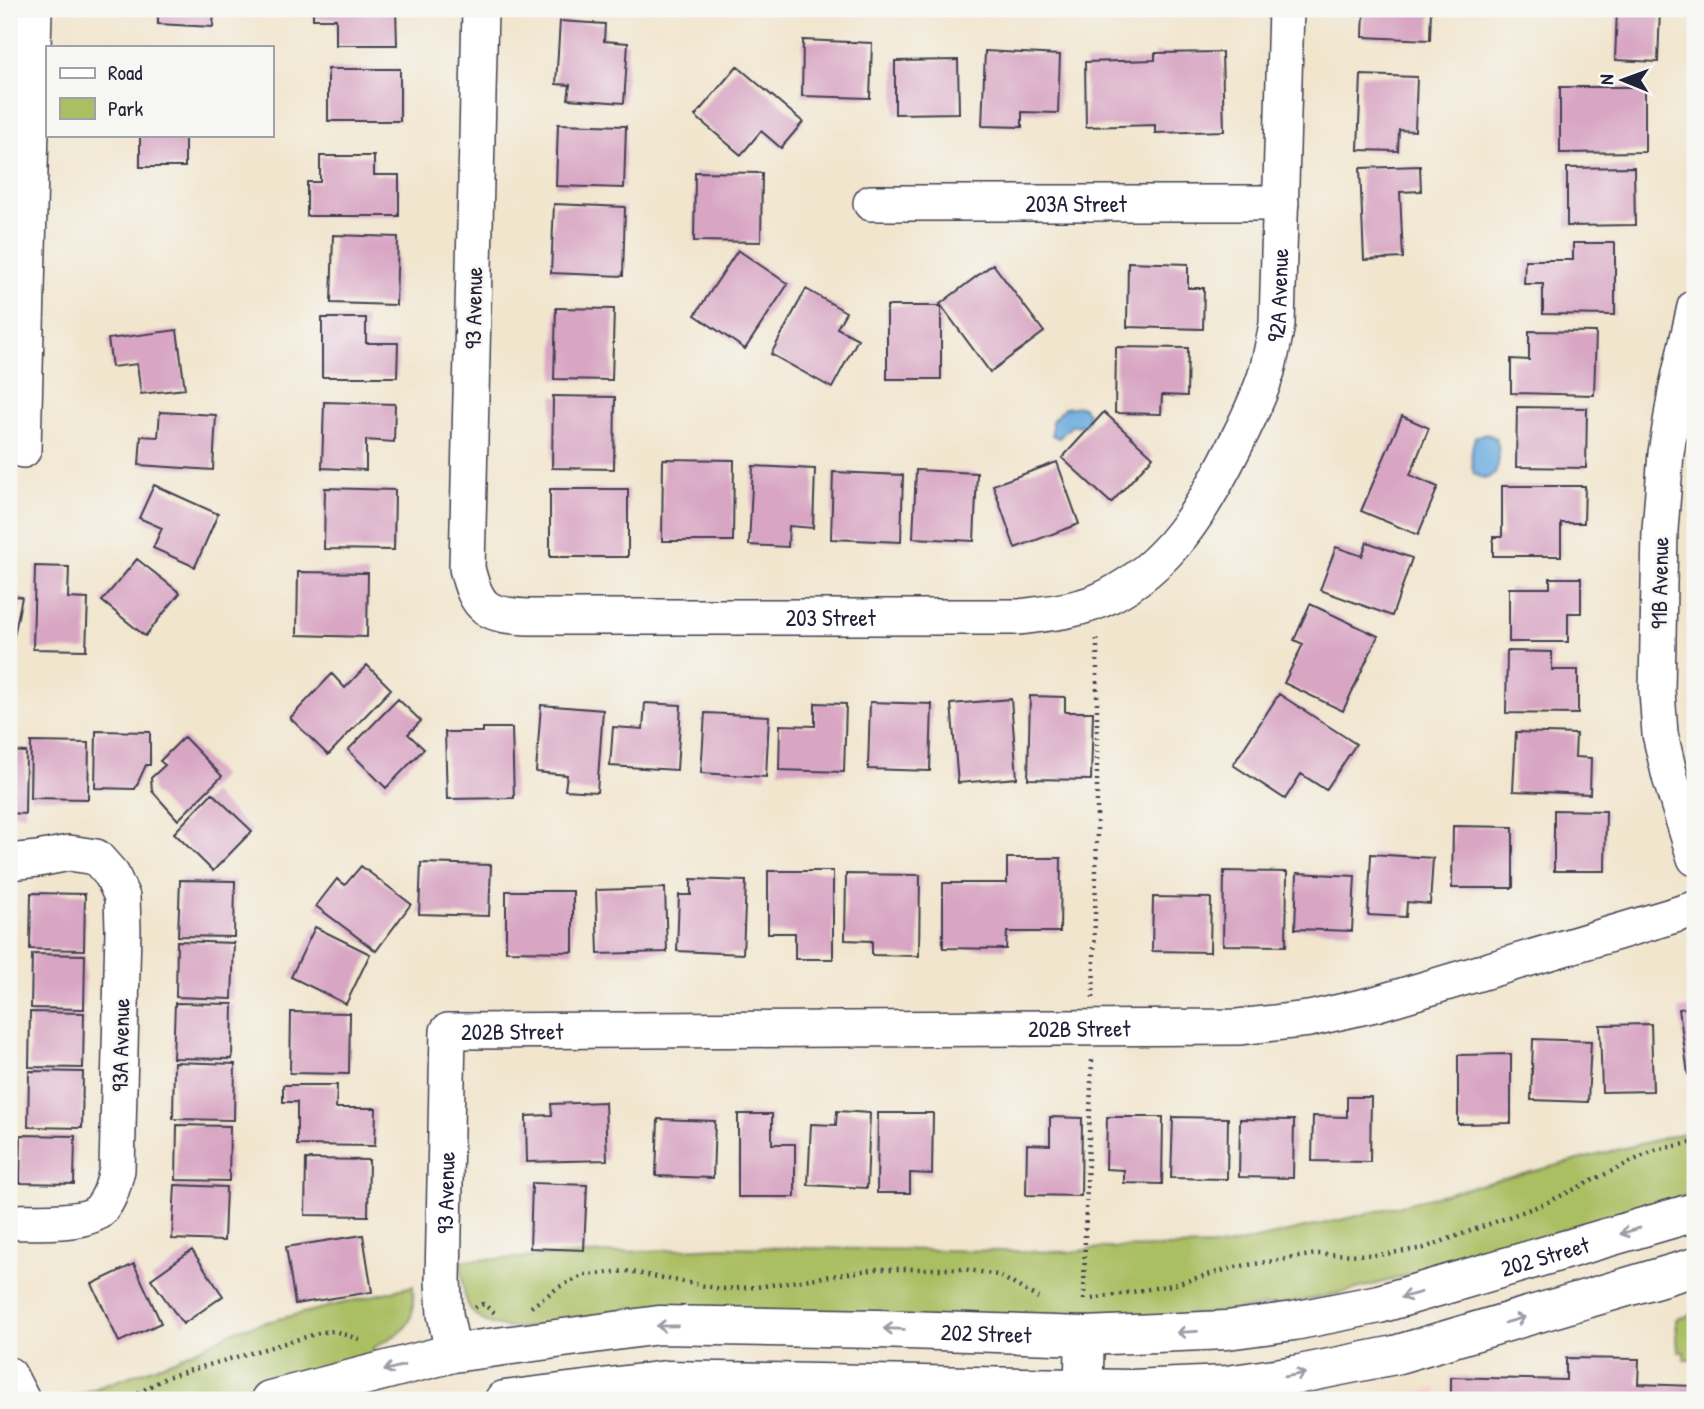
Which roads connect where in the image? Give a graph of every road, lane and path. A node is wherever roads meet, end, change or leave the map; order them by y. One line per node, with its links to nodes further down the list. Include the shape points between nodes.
1 (34, 9): 7 (street)
2 (480, 9): 9 (street, 93 Avenue, via 467,568 472,592)
3 (1286, 9): 5 (street, 92A Avenue)
4 (871, 203): 5 (street, 203A Street)
5 (1281, 203): 8 (street, 92A Avenue, via 1277,324 1267,372 1211,493)
6 (1695, 307): 11 (street, 91B Avenue, via 1667,453 1660,530 1657,691 1660,734)
7 (23, 450)
8 (1166, 555): 9 (street, 203 Street, via 1106,598 1068,611 1019,617 528,617 498,615)
9 (482, 604)
10 (1097, 628): 14 (path)
11 (1695, 858)
12 (9, 862): 19 (street, 93A Avenue, via 69,853 96,857 112,875 122,897 123,929 117,1170 110,1197 98,1212 79,1219)
13 (1695, 909): 15 (street, 202B Street, via 1375,1004 1309,1019 1238,1027)
14 (1093, 1011)
15 (448, 1031): 28 (street, 93 Avenue, via 443,1281)
16 (1092, 1058): 26 (path)
17 (1695, 1142): 26 (path, via 1655,1150 1544,1204 1424,1248 1378,1255 1317,1254 1235,1268 1172,1285)
18 (1695, 1212): 26 (main road, 202 Street, one-way to 26, via 1392,1300 1294,1321 1227,1330)
19 (9, 1222)
20 (1695, 1267): 31 (main road, one-way to 20, via 1395,1355)
21 (1049, 1299): 24 (path, via 1037,1298 998,1275 963,1269 877,1269 721,1289 626,1271 585,1275)
22 (1073, 1300): 26 (path)
23 (483, 1304): 25 (path)
24 (522, 1310)
25 (503, 1313)
26 (1085, 1318): 28 (main road, 202 Street, one-way to 28, via 878,1329 659,1325); 32 (main road)
27 (372, 1343): 34 (path, via 323,1332 167,1377)
28 (453, 1353): 35 (main road, 202 Street, one-way to 35)
29 (9, 1375): 33 (street)
30 (918, 1384): 32 (main road); 36 (main road, via 666,1380); 37 (main road)
31 (1212, 1392): 32 (main road)
32 (1083, 1394)
33 (22, 1400)
34 (126, 1400)
35 (270, 1400)
36 (504, 1400)
37 (962, 1400)

